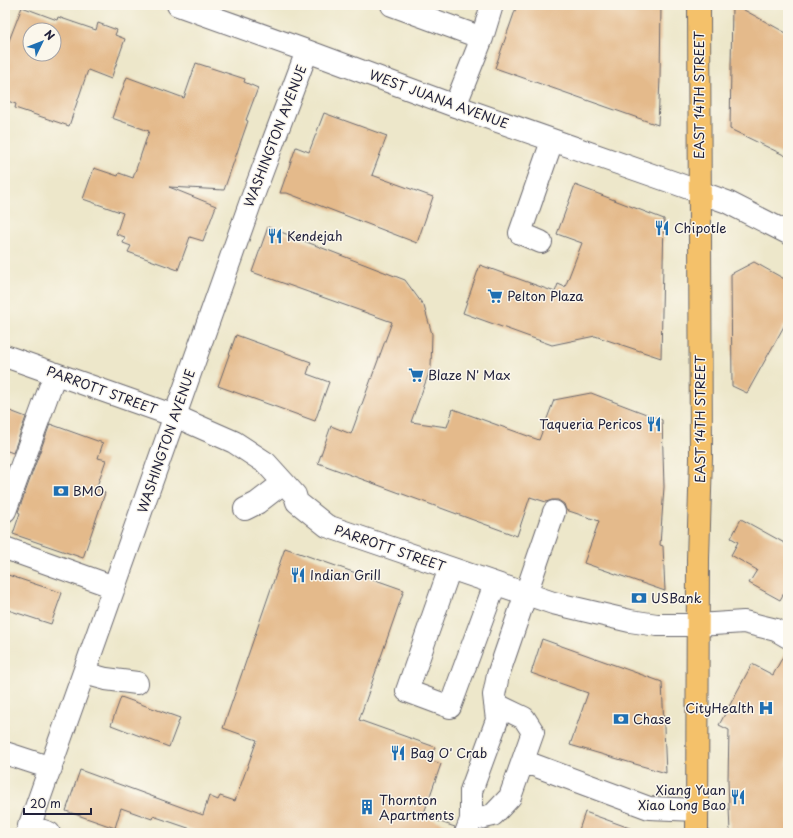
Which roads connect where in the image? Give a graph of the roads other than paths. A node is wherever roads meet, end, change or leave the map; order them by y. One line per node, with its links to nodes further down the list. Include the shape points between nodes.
1 (178, 5): 6 (street, WEST JUANA AVENUE)
2 (392, 5): 5 (street)
3 (492, 5): 5 (street)
4 (699, 5): 9 (main road, EAST 14TH STREET)
5 (482, 38): 7 (street)
6 (307, 50): 7 (street, WEST JUANA AVENUE); 14 (street, WASHINGTON AVENUE)
7 (455, 106): 8 (street, WEST JUANA AVENUE)
8 (552, 140): 9 (street, WEST JUANA AVENUE); 11 (street, via 520,233)
9 (700, 193): 10 (street, WEST JUANA AVENUE, via 726,202); 24 (main road, EAST 14TH STREET, via 701,458)
10 (788, 233)
11 (541, 242)
12 (5, 356): 13 (street, PARROTT STREET)
13 (55, 374): 14 (street, PARROTT STREET); 17 (street)
14 (175, 416): 15 (street, PARROTT STREET, via 234,442 266,463); 22 (street, WASHINGTON AVENUE)
15 (283, 483): 16 (street); 20 (street, PARROTT STREET, via 297,502 327,526)
16 (245, 509)
17 (5, 511)
18 (554, 512): 23 (street)
19 (5, 548): 22 (street)
20 (450, 568): 21 (street, PARROTT STREET); 21 (street, via 408,691 450,707)
21 (495, 584): 23 (street, PARROTT STREET)
22 (114, 587): 26 (street, WASHINGTON AVENUE)
23 (525, 594): 24 (street, PARROTT STREET, via 630,621 657,625); 28 (street, via 498,675)
24 (698, 625): 25 (street, PARROTT STREET, via 744,622 776,630); 32 (main road, EAST 14TH STREET)
25 (788, 637)
26 (84, 673): 27 (street); 31 (street, WASHINGTON AVENUE)
27 (137, 683)
28 (495, 704): 30 (street, via 524,718 533,732); 33 (street, via 497,720 471,792)
29 (5, 753): 31 (street)
30 (523, 761): 32 (street, via 649,808); 33 (street, via 510,797 493,816)
31 (50, 768): 34 (street, WASHINGTON AVENUE)
32 (697, 810): 35 (main road, EAST 14TH STREET)
33 (468, 826)
34 (35, 831)
35 (697, 833)

